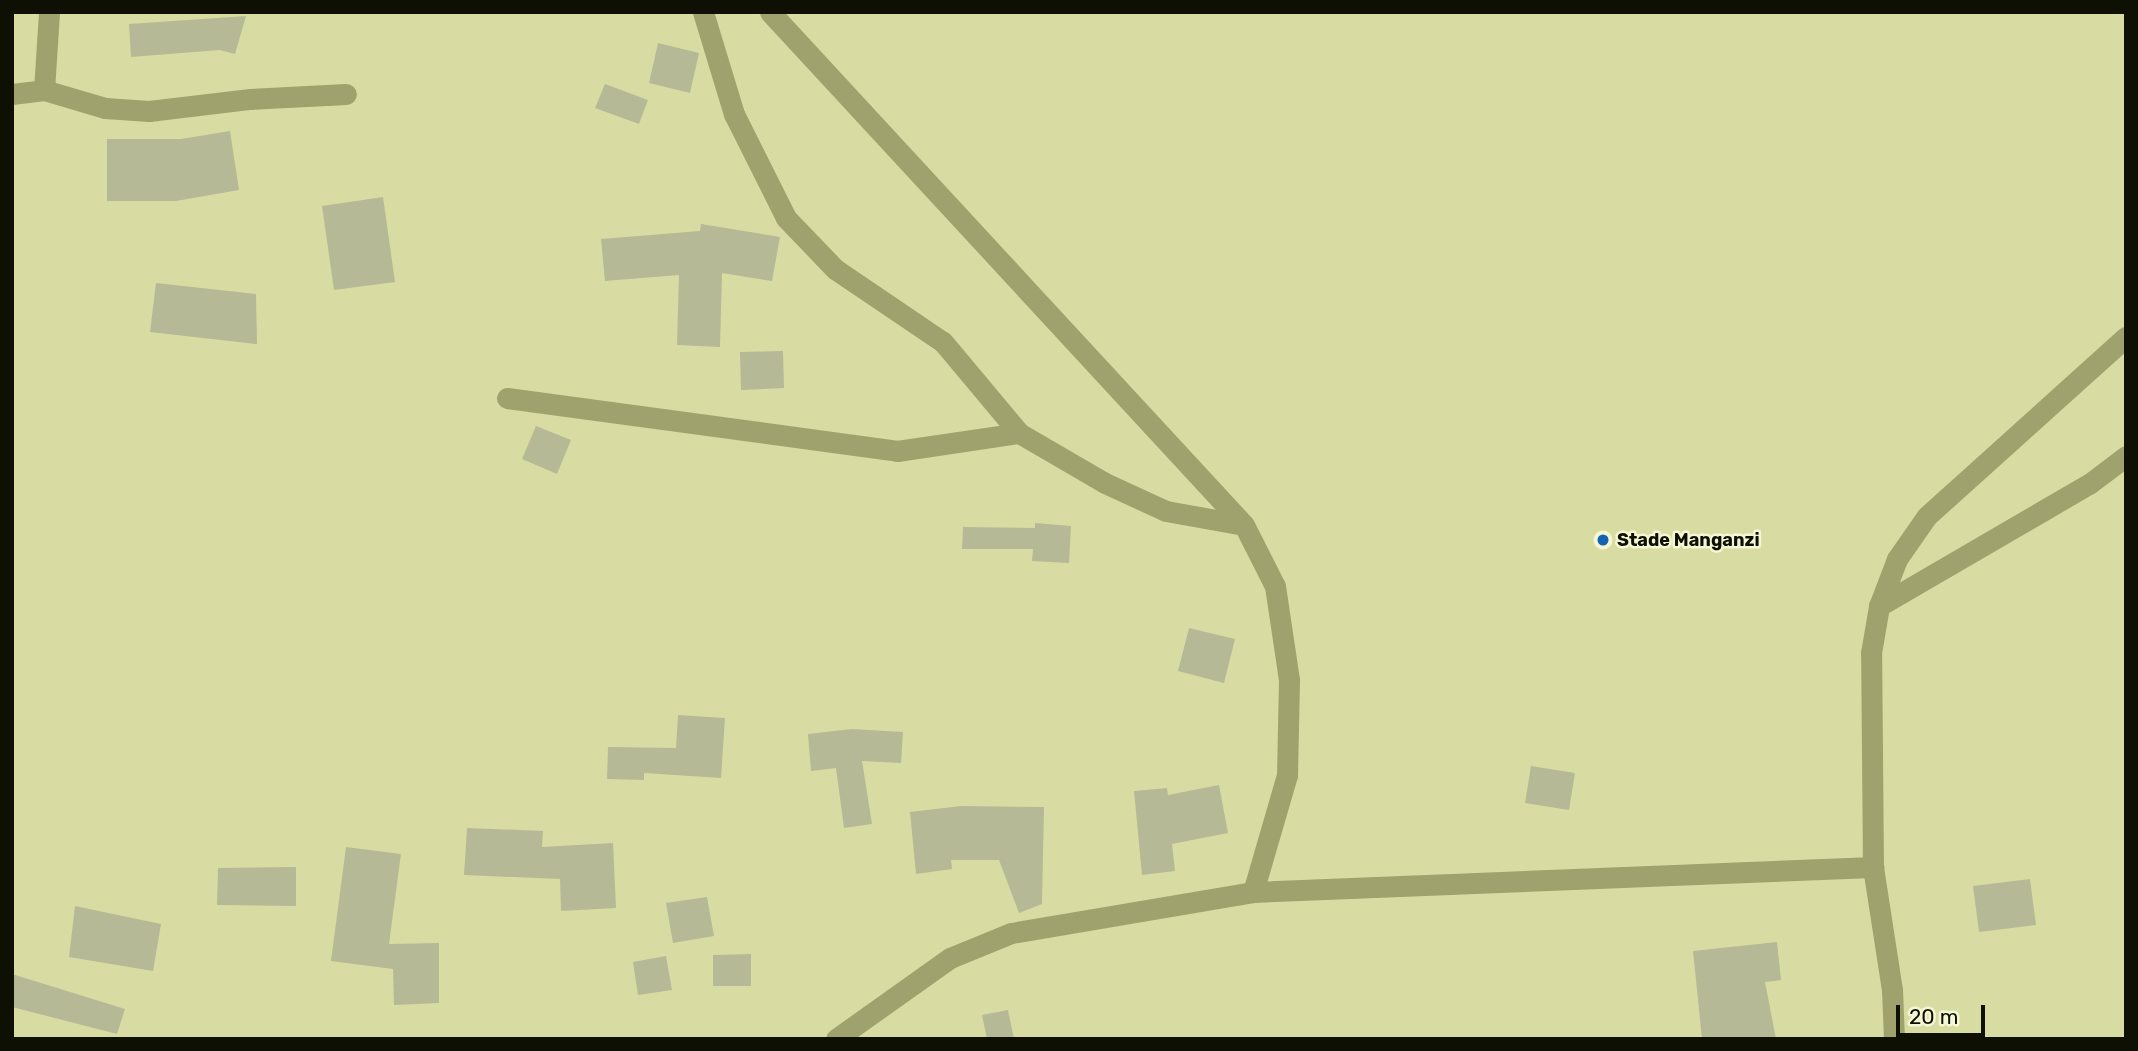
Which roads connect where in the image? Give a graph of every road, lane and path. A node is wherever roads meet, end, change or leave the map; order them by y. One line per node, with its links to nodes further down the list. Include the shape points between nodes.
1 (49, 12): 4 (street)
2 (703, 12): 9 (street, via 734,114 786,218 835,270 943,342)
3 (770, 12): 11 (street)
4 (44, 90): 5 (street); 6 (street, via 105,108 149,111)
5 (12, 94)
6 (346, 94)
7 (2126, 337): 12 (street, via 1927,516 1896,559)
8 (507, 398): 9 (street, via 897,451)
9 (1019, 433): 11 (street, via 1105,483 1166,511)
10 (2126, 456): 12 (street, via 2089,484)
11 (1244, 526): 14 (street, via 1275,586 1289,680 1287,775)
12 (1879, 606): 13 (street, via 1871,653)
13 (1873, 867): 14 (street); 16 (street, via 1892,990)
14 (1253, 892): 15 (street, via 1011,933 950,958)
15 (836, 1039)
16 (1894, 1039)

